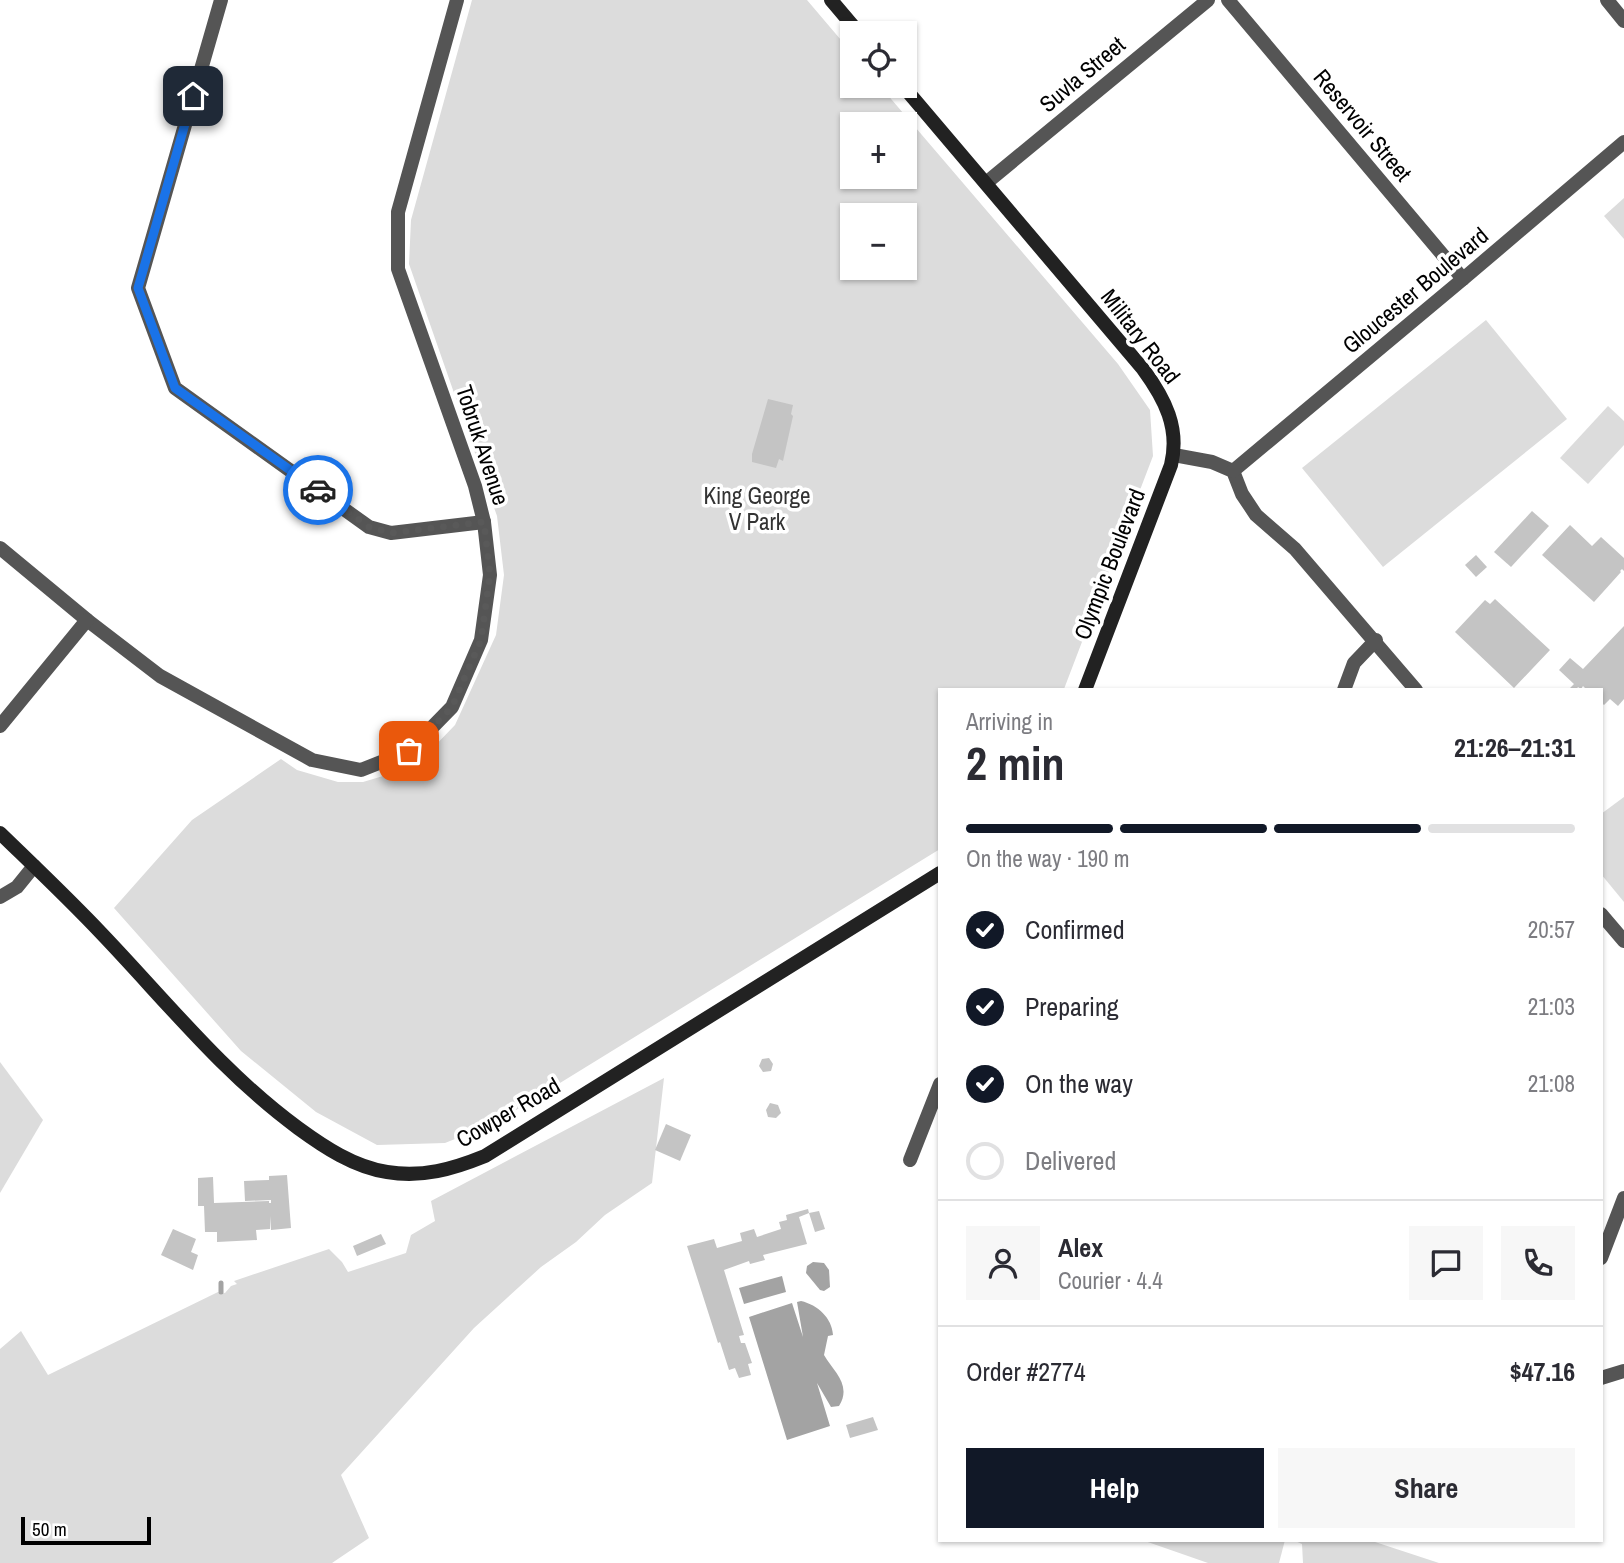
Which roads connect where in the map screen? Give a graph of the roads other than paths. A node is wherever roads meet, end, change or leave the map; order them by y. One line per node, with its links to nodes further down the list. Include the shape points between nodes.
1 (221, 0): 15 (street, via 138,288 175,388 369,527 391,533)
2 (457, 0): 15 (street, Tobruk Avenue, via 398,212 398,269)
3 (831, 0): 7 (main road)
4 (1208, 0): 11 (street, Suvla Street)
5 (1228, 0): 12 (street, Reservoir Street)
6 (1607, 0): 8 (street)
7 (849, 21)
8 (1624, 21)
9 (913, 98): 11 (main road, Military Road)
10 (1624, 142): 12 (street, Gloucester Boulevard)
11 (986, 183): 13 (main road, Military Road, via 1156,387 1171,419)
12 (1463, 279): 14 (street, Gloucester Boulevard)
13 (1174, 455): 14 (street); 19 (main road, Olympic Boulevard)
14 (1233, 471): 18 (street, via 1256,515 1295,550)
15 (484, 522): 17 (street, Tobruk Avenue, via 490,575 481,640 452,707 409,751 361,770 312,760 160,676)
16 (0, 548): 17 (street, Tobruk Avenue)
17 (87, 620): 22 (street)
18 (1376, 640): 20 (street, via 1354,663); 21 (street)
19 (1086, 688)
20 (1345, 688)
21 (1414, 688)
22 (0, 726)
23 (0, 833): 24 (main road, Cowper Road)
24 (34, 866): 25 (main road, Cowper Road, via 238,1080 276,1112 342,1156 387,1172 409,1174 454,1169 485,1156); 26 (street, via 17,887)
25 (938, 874)
26 (0, 897)
27 (1603, 916): 28 (street)
28 (1624, 941)
29 (938, 1089): 30 (street)
30 (910, 1160)
31 (1624, 1199): 32 (street)
32 (1603, 1253)
33 (1624, 1371): 34 (street)
34 (1603, 1377)

